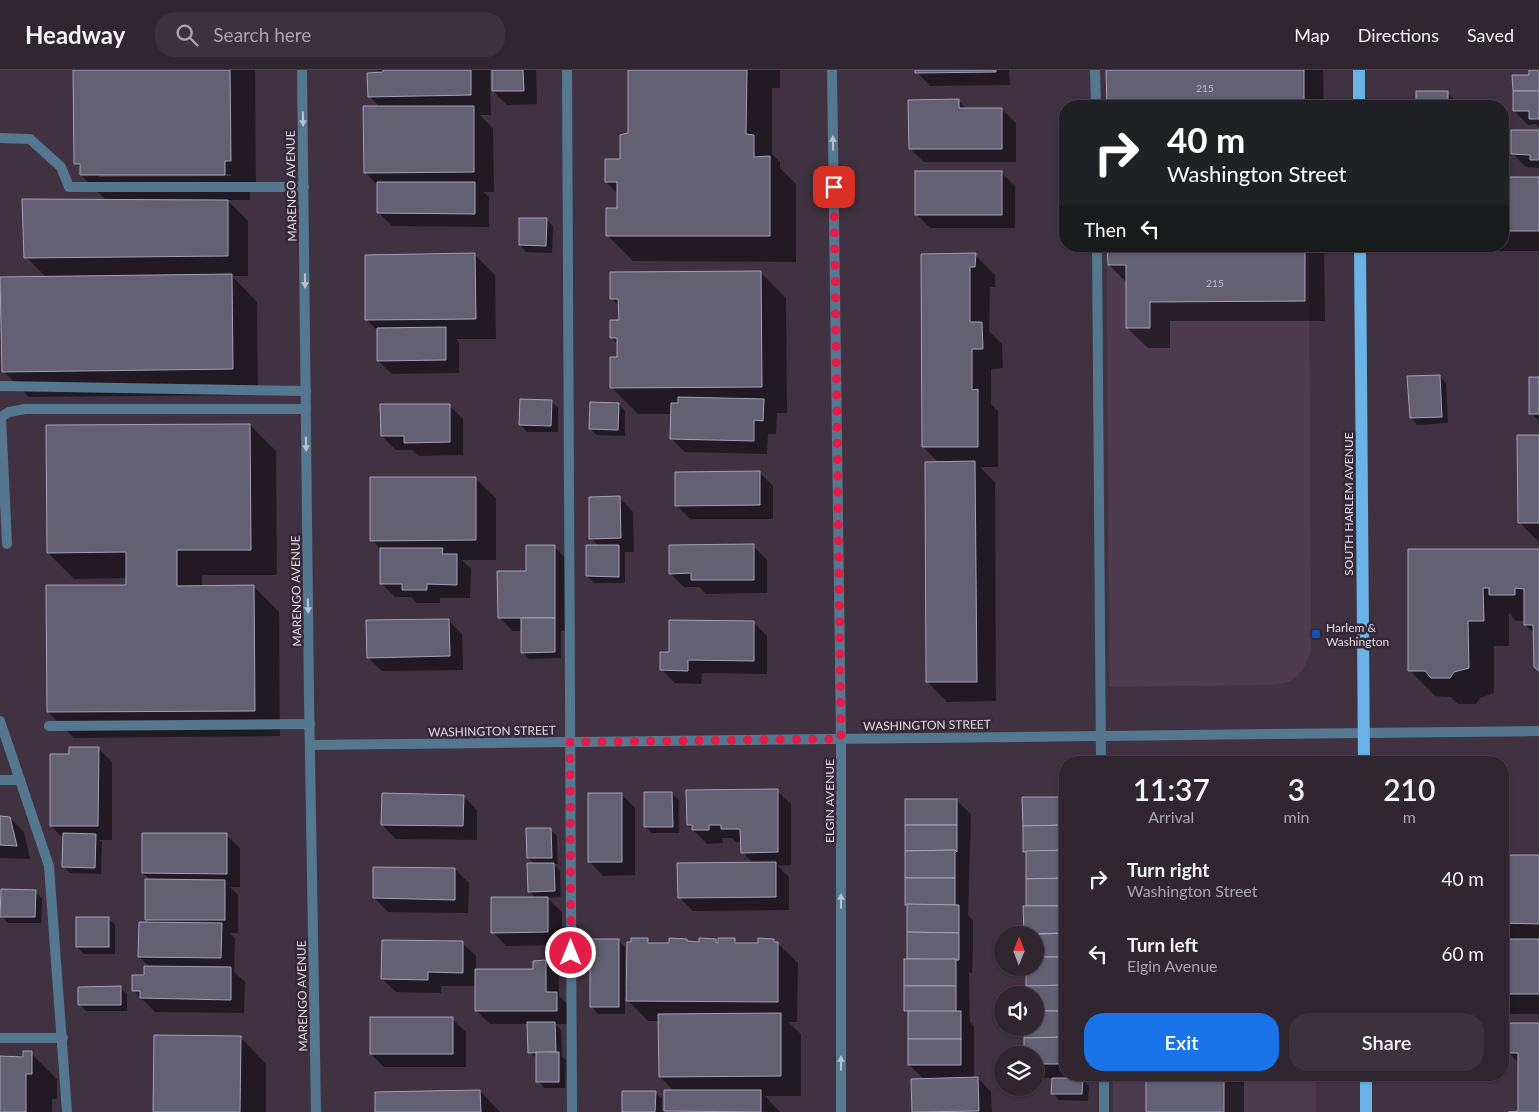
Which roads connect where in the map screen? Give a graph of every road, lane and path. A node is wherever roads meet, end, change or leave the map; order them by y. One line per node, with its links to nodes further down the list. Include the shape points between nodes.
1 (302, 70): 9 (street, MARENGO AVENUE, one-way to 9)
2 (567, 70): 23 (street)
3 (832, 70): 22 (street, ELGIN AVENUE, one-way to 3)
4 (1095, 70): 6 (street)
5 (1359, 70): 7 (main road)
6 (1096, 100)
7 (1359, 100)
8 (0, 138): 9 (street, via 30,139 61,167 70,187)
9 (304, 187): 13 (street, MARENGO AVENUE, one-way to 13)
10 (1097, 252): 21 (street)
11 (1360, 252): 20 (main road, SOUTH HARLEM AVENUE)
12 (0, 386): 13 (street)
13 (306, 390): 14 (street, MARENGO AVENUE)
14 (306, 409): 15 (street, via 25,409 9,412 1,417); 17 (street, MARENGO AVENUE, one-way to 17)
15 (7, 544)
16 (0, 721): 28 (street)
17 (310, 724): 18 (street); 24 (street, MARENGO AVENUE)
18 (49, 726)
19 (1539, 731): 20 (street, WASHINGTON STREET)
20 (1364, 733): 21 (street, WASHINGTON STREET); 26 (main road, SOUTH HARLEM AVENUE)
21 (1101, 736): 22 (street, WASHINGTON STREET); 25 (street)
22 (841, 739): 23 (street, WASHINGTON STREET); 36 (street, ELGIN AVENUE, one-way to 22)
23 (570, 742): 24 (street, WASHINGTON STREET); 35 (street)
24 (310, 745): 34 (street, MARENGO AVENUE)
25 (1101, 756)
26 (1364, 756)
27 (0, 780): 28 (street)
28 (20, 780): 30 (street, via 49,866)
29 (0, 1038): 30 (street)
30 (63, 1038): 33 (street)
31 (1104, 1081): 37 (street)
32 (1366, 1081): 38 (main road)
33 (67, 1112)
34 (316, 1112)
35 (572, 1112)
36 (841, 1112)
37 (1104, 1112)
38 (1366, 1112)

